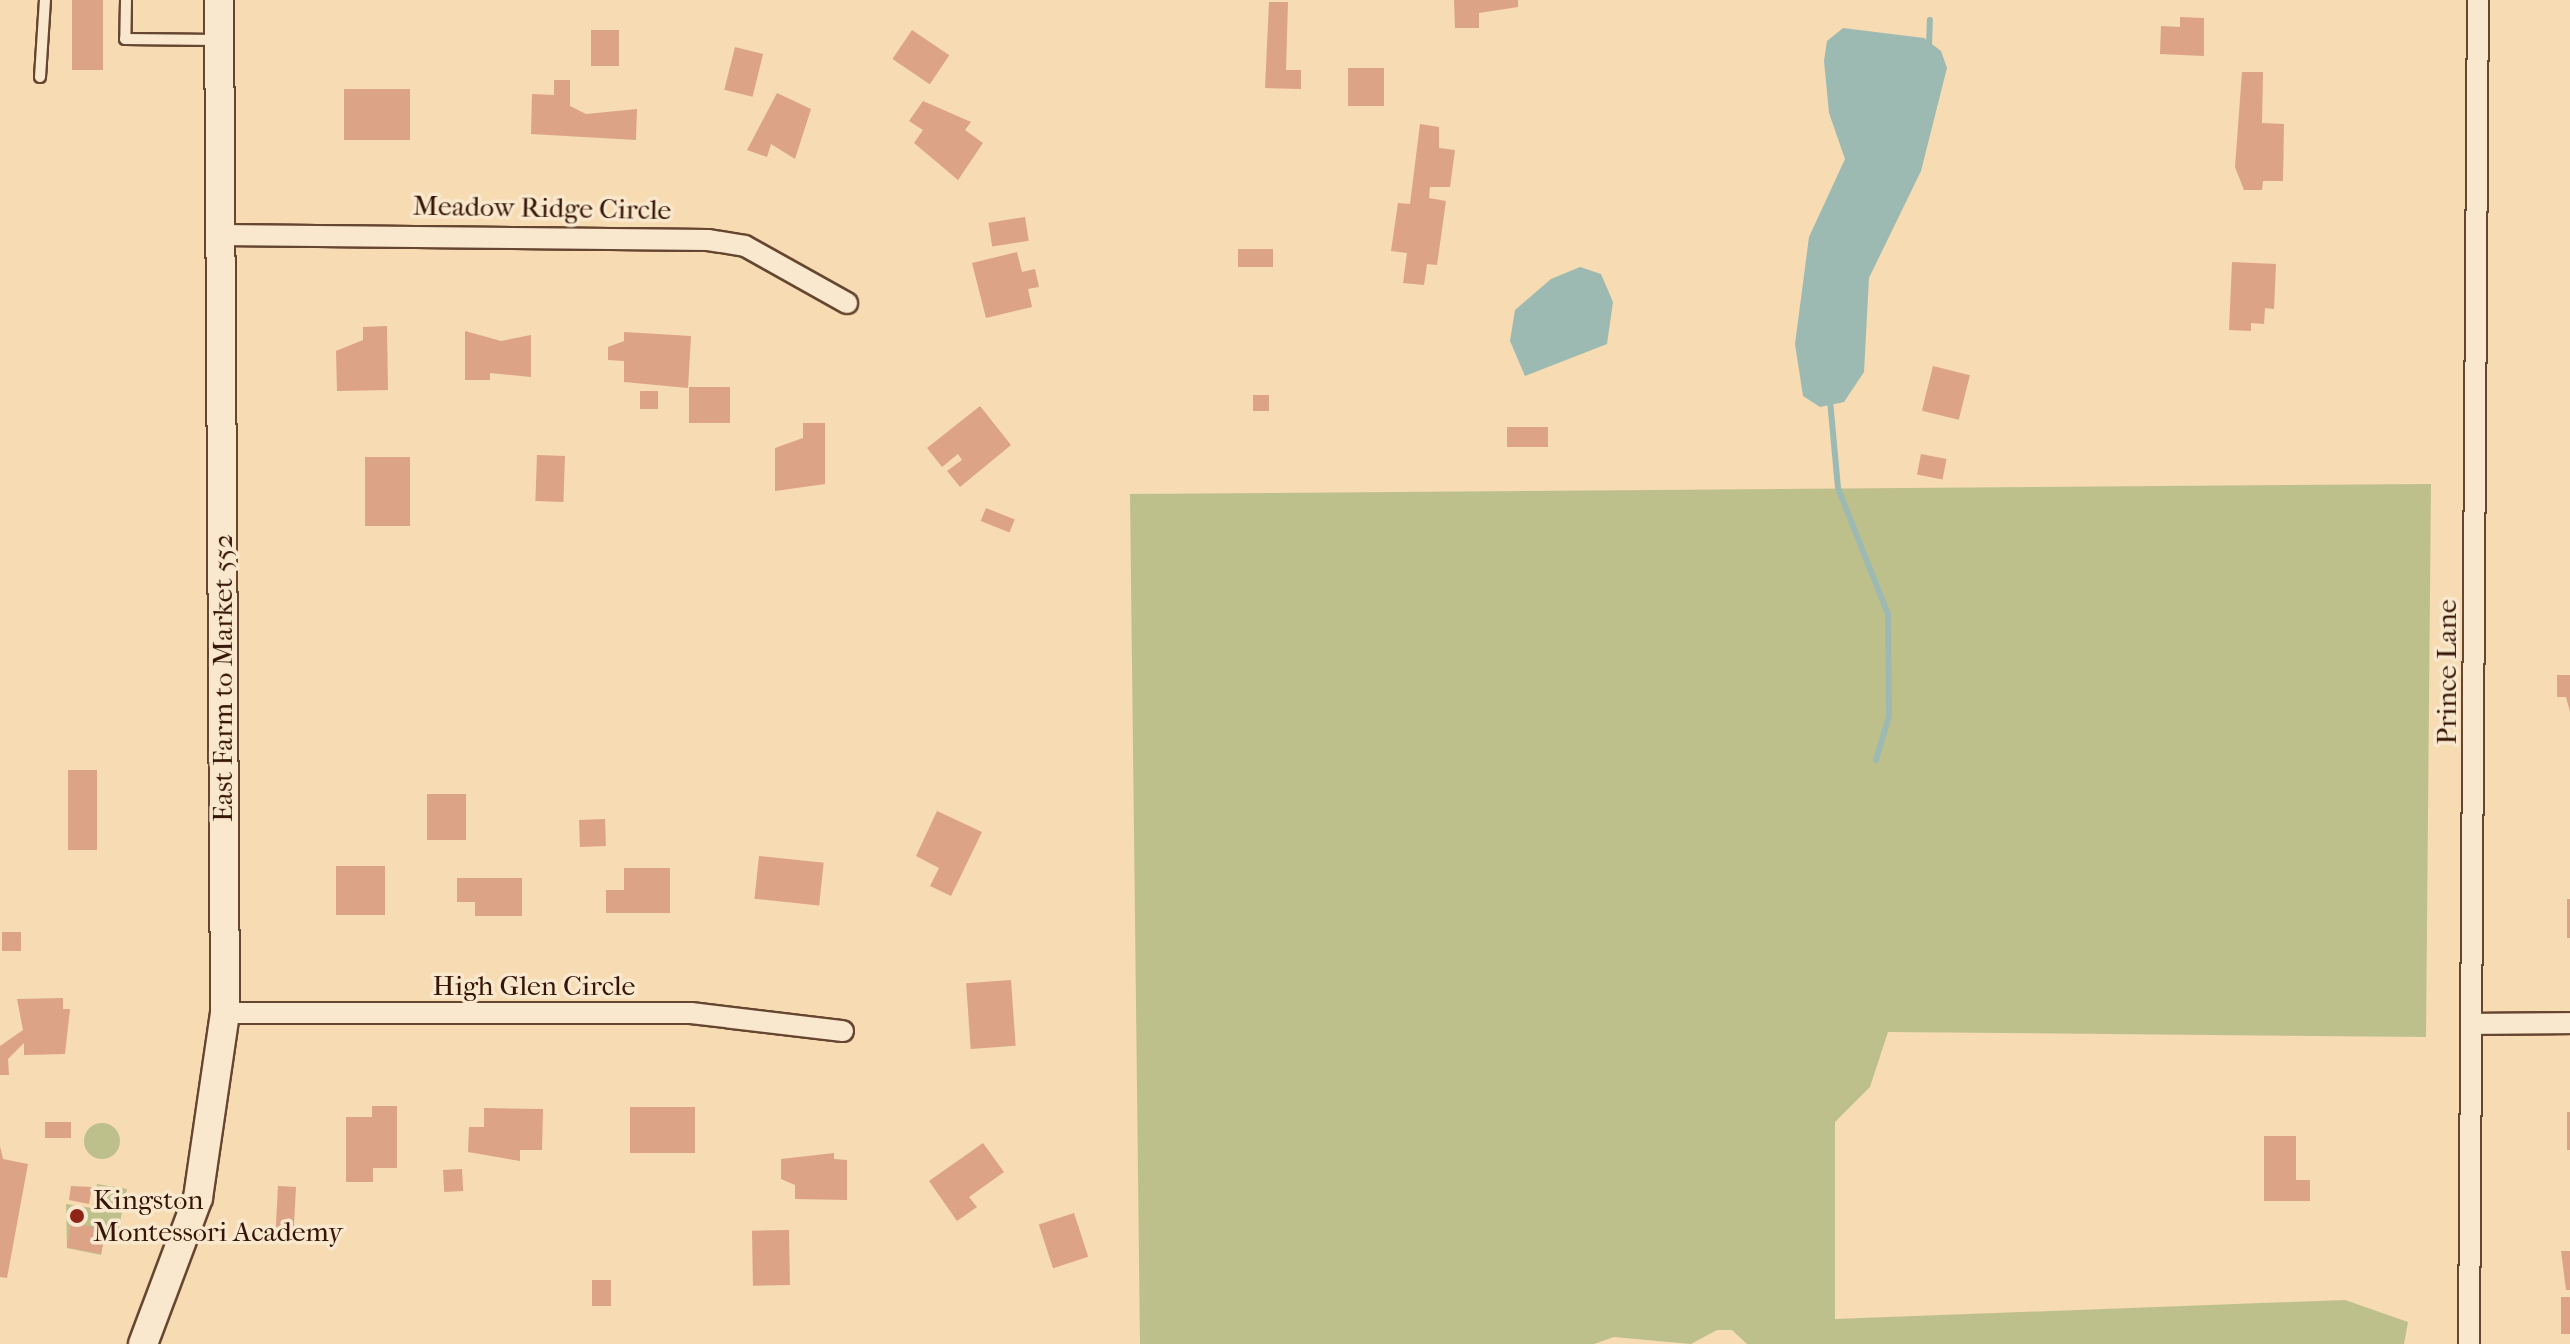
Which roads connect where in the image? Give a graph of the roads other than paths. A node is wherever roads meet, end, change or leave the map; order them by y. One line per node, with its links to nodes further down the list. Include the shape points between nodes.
1 (45, 0): 6 (lane)
2 (126, 0): 5 (lane, via 125,39)
3 (219, 0): 5 (main road, East Farm to Market 552)
4 (2478, 0): 11 (street, Prince Lane)
5 (219, 40): 7 (main road, East Farm to Market 552)
6 (40, 77)
7 (220, 235): 8 (street, Meadow Ridge Circle, via 708,240 745,246); 9 (main road, East Farm to Market 552)
8 (847, 303)
9 (225, 1013): 12 (street, High Glen Circle, via 691,1013); 13 (main road, East Farm to Market 552, via 192,1224)
10 (2570, 1023): 11 (street)
11 (2474, 1024): 14 (street, Prince Lane)
12 (843, 1031)
13 (143, 1344)
14 (2469, 1344)

